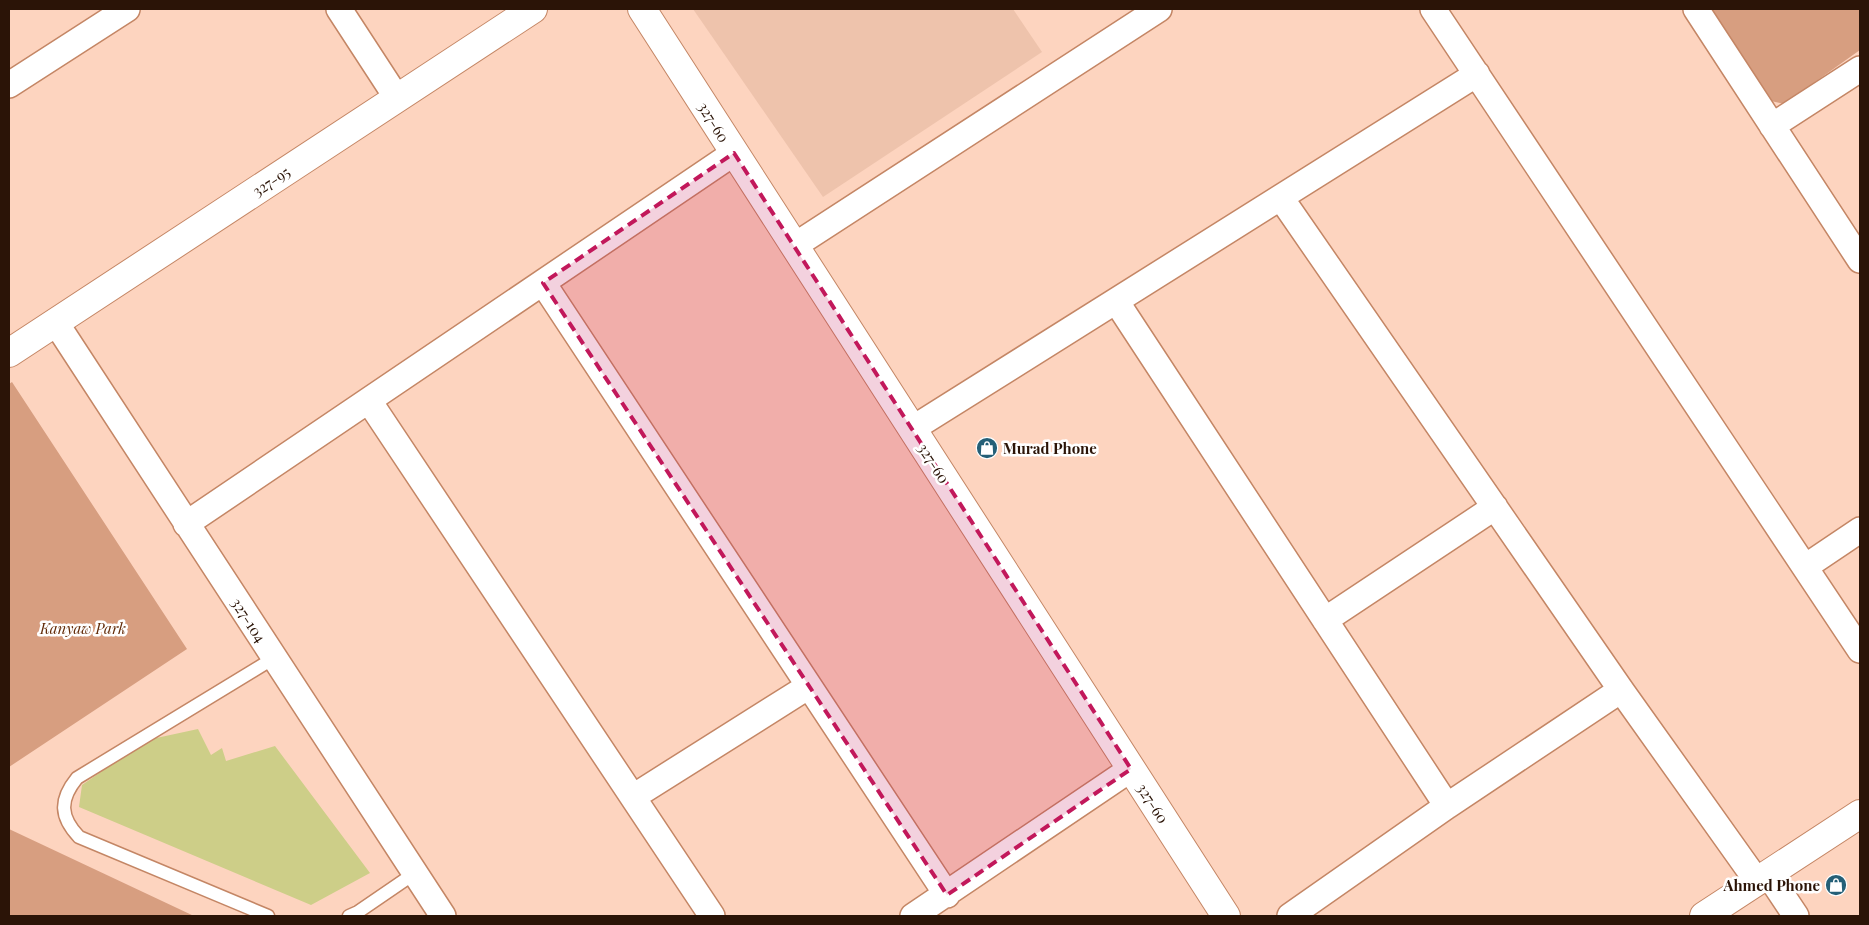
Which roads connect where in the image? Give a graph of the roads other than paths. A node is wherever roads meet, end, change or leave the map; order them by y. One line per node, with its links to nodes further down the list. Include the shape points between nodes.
1 (127, 9): 8 (street)
2 (339, 9): 12 (street)
3 (533, 9): 12 (street, 327-95)
4 (642, 9): 14 (street, 327-60)
5 (1159, 9): 16 (street)
6 (1433, 9): 10 (street)
7 (1696, 9): 13 (street)
8 (95, 17): 11 (street)
9 (1860, 69): 13 (street)
10 (1477, 74): 15 (street); 27 (street)
11 (9, 85)
12 (397, 98): 20 (street, 327-95)
13 (1772, 126): 17 (street)
14 (734, 153): 16 (street, 327-60); 18 (street)
15 (1281, 198): 19 (street); 24 (street)
16 (794, 246): 23 (street, 327-60)
17 (1860, 260)
18 (543, 283): 22 (street); 31 (street)
19 (1116, 301): 23 (street); 28 (street)
20 (56, 323): 21 (street, 327-95); 25 (street, 327-104)
21 (9, 353)
22 (369, 401): 25 (street); 34 (street)
23 (912, 429): 33 (street, 327-60)
24 (1495, 507): 28 (street); 32 (street)
25 (186, 524): 30 (street, 327-104)
26 (1860, 530): 27 (street)
27 (1805, 567): 29 (street)
28 (1325, 620): 35 (street)
29 (1860, 650)
30 (274, 658): 37 (street, 327-104); 40 (lane, via 82,774 68,789 64,802 70,827 79,837)
31 (810, 686): 34 (street); 39 (street)
32 (1621, 690): 35 (street); 38 (street)
33 (1131, 769): 39 (street); 45 (street, 327-60)
34 (633, 797): 43 (street)
35 (1447, 806): 46 (street)
36 (1860, 814): 38 (street)
37 (415, 873): 41 (lane); 42 (street, 327-104)
38 (1763, 878): 47 (street); 48 (street)
39 (947, 895): 44 (street)
40 (268, 916)
41 (349, 916)
42 (443, 916)
43 (712, 916)
44 (913, 916)
45 (1226, 916)
46 (1290, 916)
47 (1704, 916)
48 (1796, 916)

